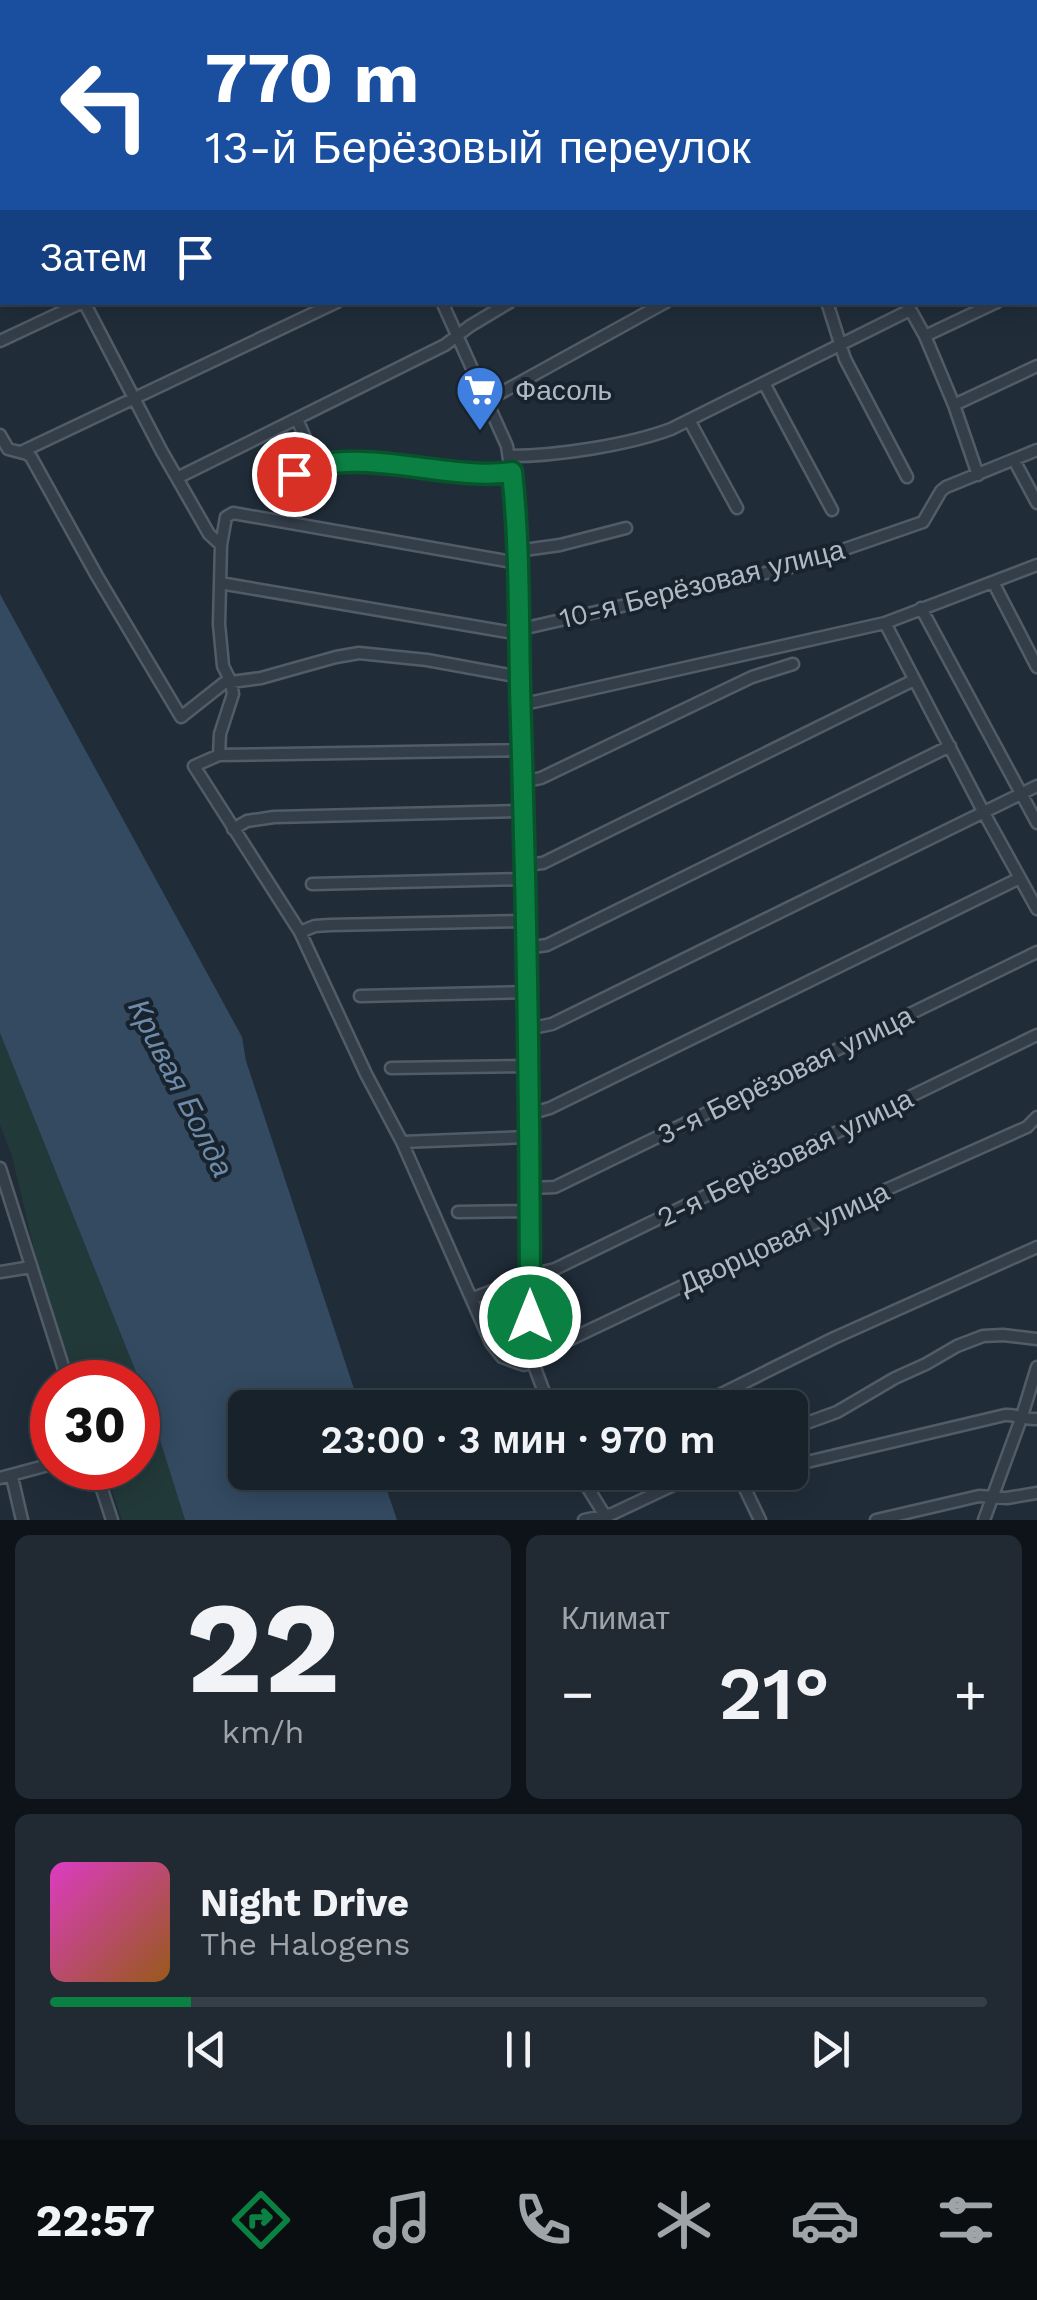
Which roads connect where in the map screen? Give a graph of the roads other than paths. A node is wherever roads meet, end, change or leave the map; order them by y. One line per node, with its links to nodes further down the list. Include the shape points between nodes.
1 (78, 305): 12 (street)
2 (86, 305): 16 (street)
3 (330, 305): 16 (street)
4 (443, 305): 10 (street)
5 (505, 305): 10 (street)
6 (661, 305): 17 (street)
7 (828, 305): 13 (street)
8 (991, 305): 11 (street)
9 (907, 306): 11 (street); 13 (street)
10 (458, 336): 17 (street); 19 (street)
11 (924, 336): 18 (street)
12 (0, 341)
13 (840, 345): 15 (street); 28 (street)
14 (1037, 366): 18 (street)
15 (764, 382): 20 (street); 34 (street)
16 (133, 398): 23 (street); 30 (street)
17 (488, 400): 24 (street)
18 (954, 404): 29 (street)
19 (298, 419): 26 (street); 30 (street)
20 (689, 420): 24 (street, via 650,436); 33 (street)
21 (0, 434): 23 (street, via 8,449)
22 (1037, 450): 25 (street, 10-я Берёзовая улица)
23 (22, 452): 48 (street, via 31,457 182,716)
24 (510, 456): 27 (street)
25 (1014, 460): 29 (street, 10-я Берёзовая улица); 32 (street)
26 (316, 464): 27 (street); 31 (street)
27 (512, 472): 37 (street)
28 (907, 476)
29 (978, 476): 43 (street, 10-я Берёзовая улица, via 941,491 923,522 820,558)
30 (178, 478): 36 (street)
31 (281, 481)
32 (1037, 503)
33 (737, 508)
34 (832, 510)
35 (626, 528): 37 (street)
36 (220, 545): 37 (street, via 233,512); 40 (street)
37 (517, 557): 43 (street)
38 (1037, 566): 39 (street)
39 (992, 582): 41 (street); 45 (street)
40 (220, 583): 43 (street, 10-я Берёзовая улица); 48 (street, via 221,652)
41 (921, 608): 42 (street); 55 (street)
42 (885, 623): 47 (street); 49 (street)
43 (518, 631): 46 (street)
44 (793, 664): 53 (street)
45 (1037, 667)
46 (520, 678): 48 (street, via 359,653); 49 (street)
47 (914, 680): 50 (street); 60 (street)
48 (231, 682): 52 (street)
49 (520, 705): 51 (street)
50 (950, 746): 57 (street); 67 (street, via 547,944)
51 (522, 750): 52 (street); 53 (street)
52 (219, 755): 59 (street, via 194,766)
53 (522, 782): 56 (street)
54 (1037, 786): 55 (street)
55 (1021, 794): 57 (street); 58 (street)
56 (523, 811): 59 (street, via 260,818); 60 (street)
57 (984, 813): 61 (street); 71 (street, via 552,1024)
58 (1037, 823)
59 (233, 828): 66 (street)
60 (524, 866): 62 (street)
61 (1020, 878): 64 (street); 75 (street)
62 (524, 880): 63 (street); 65 (street)
63 (312, 884)
64 (1037, 909)
65 (525, 921): 66 (street, via 330,925); 67 (street)
66 (300, 932): 78 (street)
67 (526, 948): 69 (street)
68 (1037, 952): 80 (street, 3-я Берёзовая улица, via 554,1187)
69 (527, 992): 70 (street); 71 (street)
70 (360, 996)
71 (528, 1029): 73 (street)
72 (1037, 1034): 86 (street, 2-я Берёзовая улица, via 555,1269)
73 (528, 1066): 74 (street); 75 (street)
74 (390, 1068)
75 (530, 1114): 77 (street)
76 (1037, 1117): 91 (street, Дворцовая улица, via 1027,1128)
77 (530, 1137): 78 (street); 80 (street)
78 (402, 1142): 88 (street)
79 (0, 1168): 84 (street)
80 (531, 1188): 81 (street)
81 (530, 1211): 82 (street); 86 (street)
82 (458, 1212)
83 (1037, 1247): 94 (street)
84 (30, 1267): 85 (street); 90 (street)
85 (0, 1272)
86 (530, 1274): 87 (street)
87 (530, 1288): 88 (street); 91 (street)
88 (473, 1298): 91 (street, via 502,1356 514,1363)
89 (1037, 1339): 97 (street, via 993,1334 958,1346)
90 (61, 1360)
91 (532, 1360): 93 (street)
92 (1037, 1367): 95 (street)
93 (543, 1390)
94 (729, 1390)
95 (1022, 1416): 96 (street); 98 (street); 106 (street)
96 (1037, 1419)
97 (808, 1422)
98 (808, 1462)
99 (30, 1471): 100 (street)
100 (6, 1478): 108 (street)
101 (102, 1490): 109 (street)
102 (589, 1490): 107 (street)
103 (664, 1490): 107 (street)
104 (745, 1490): 111 (street)
105 (1037, 1493): 106 (street)
106 (993, 1497): 112 (street); 113 (street)
107 (606, 1518): 110 (street)
108 (22, 1520)
109 (112, 1520)
110 (584, 1520)
111 (760, 1520)
112 (876, 1520)
113 (984, 1520)

